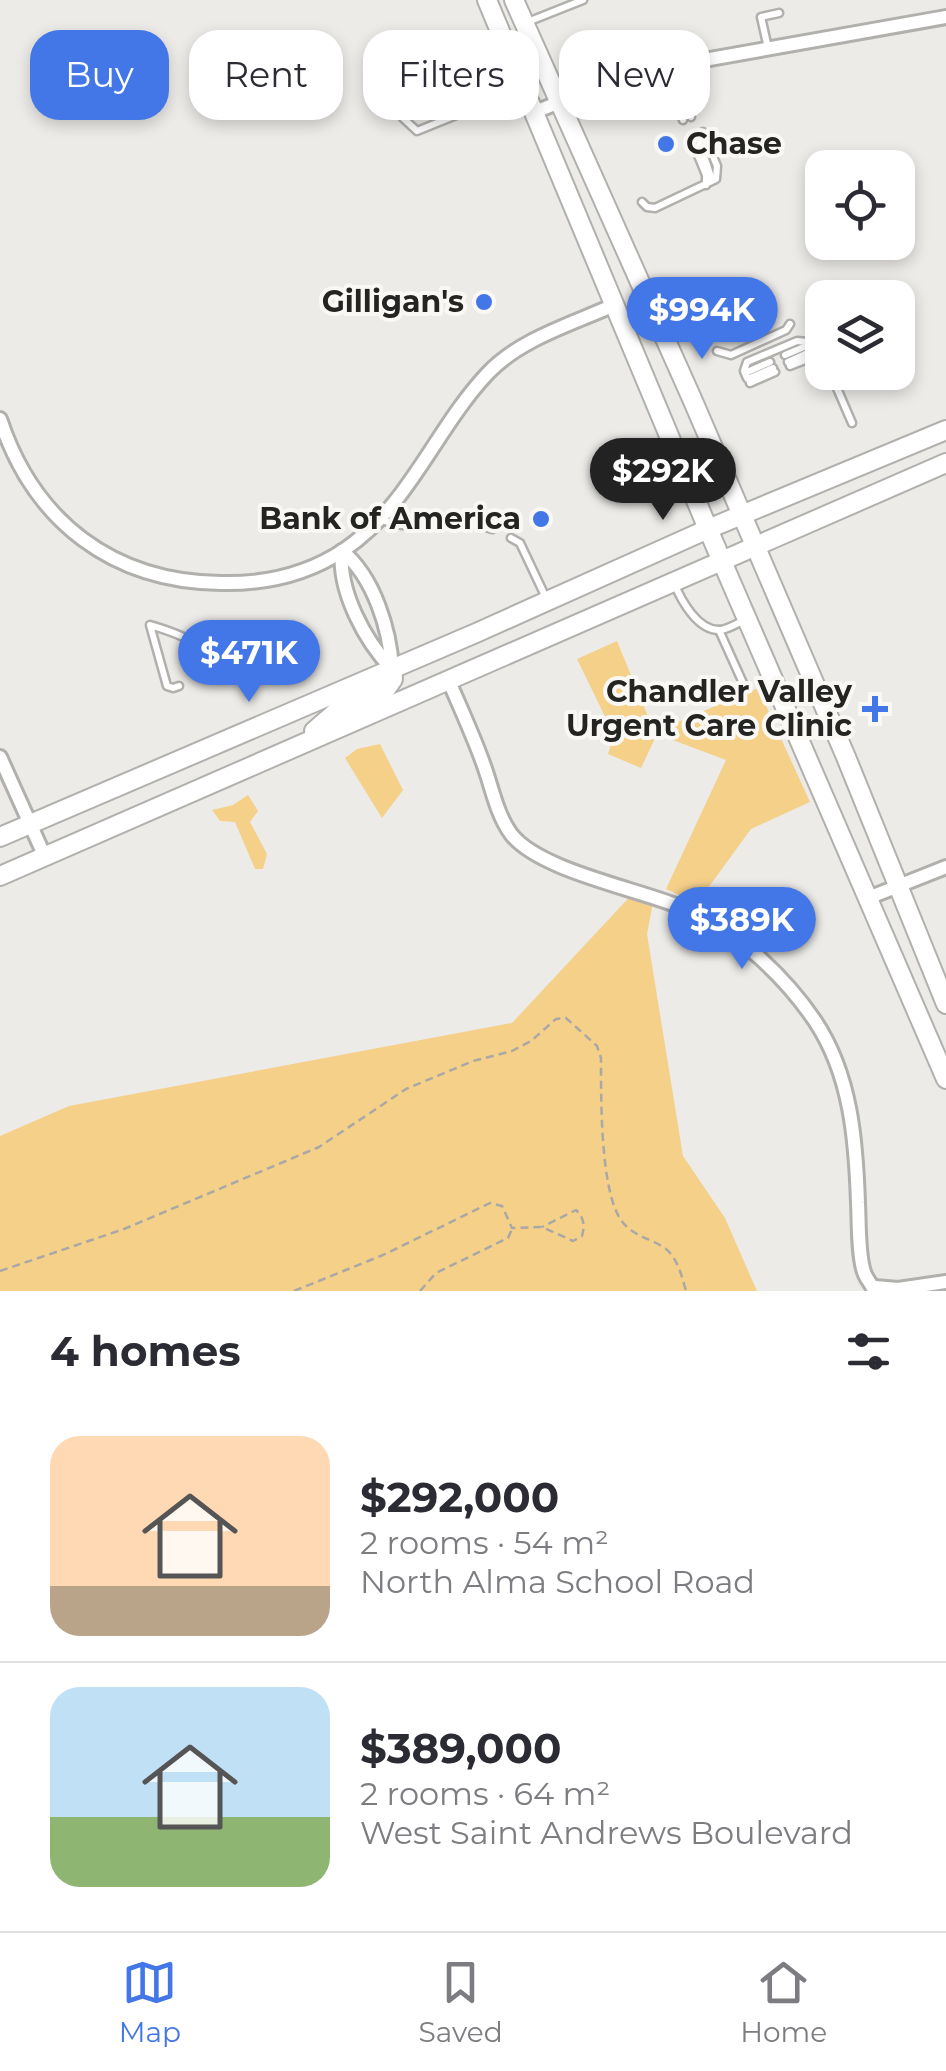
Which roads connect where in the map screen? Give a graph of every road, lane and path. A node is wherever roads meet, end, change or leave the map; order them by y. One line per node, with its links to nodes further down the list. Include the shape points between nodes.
1 (486, 0): 7 (main road)
2 (514, 0): 6 (main road)
3 (583, 0): 6 (lane)
4 (778, 14): 8 (lane, via 761,16)
5 (946, 17): 8 (street)
6 (524, 23): 9 (main road)
7 (499, 30)
8 (768, 49): 9 (street, via 631,73)
9 (558, 102): 11 (street); 29 (main road)
10 (680, 104): 10 (lane, via 690,117)
11 (539, 110)
12 (405, 120): 13 (lane, via 417,130)
13 (443, 120)
14 (538, 120): 17 (main road)
15 (709, 184): 15 (lane, via 706,175 697,135 717,166); 16 (lane, via 654,208)
16 (642, 202)
17 (614, 305): 30 (street, via 525,344 490,371); 31 (main road)
18 (790, 324): 21 (lane, via 731,355)
19 (805, 340): 23 (lane, via 744,365 747,378)
20 (805, 349): 22 (lane)
21 (717, 351)
22 (788, 361)
23 (772, 367)
24 (838, 390): 26 (lane)
25 (0, 419): 35 (street, via 18,466 52,513 90,546 146,574 242,584 301,572)
26 (852, 423)
27 (946, 430): 29 (main road)
28 (946, 463): 34 (main road)
29 (742, 515): 31 (main road); 34 (main road)
30 (380, 519): 32 (lane, via 400,527); 35 (street)
31 (708, 529): 36 (main road); 38 (main road)
32 (492, 530)
33 (512, 538): 38 (lane)
34 (755, 546): 36 (main road); 53 (main road)
35 (342, 551): 41 (street, via 358,564 390,639)
36 (722, 560): 37 (main road); 39 (main road)
37 (674, 582): 40 (lane, via 705,626); 43 (main road)
38 (547, 601): 41 (main road)
39 (747, 619): 40 (lane); 54 (main road)
40 (719, 630): 44 (lane)
41 (392, 670): 46 (main road, via 386,689 337,711); 48 (main road)
42 (199, 676): 45 (lane, via 205,661 197,644 150,626 167,686)
43 (448, 679): 46 (main road); 61 (street, via 498,809 530,851 693,912 758,959 816,1022 848,1099 864,1272)
44 (743, 684)
45 (179, 686)
46 (298, 744): 50 (main road)
47 (0, 757): 48 (street)
48 (30, 824): 49 (main road); 50 (street)
49 (0, 837)
50 (45, 857): 52 (main road)
51 (946, 867): 53 (street)
52 (0, 876)
53 (898, 886): 54 (street); 55 (main road)
54 (868, 898): 56 (main road)
55 (946, 1004)
56 (946, 1078)
57 (542, 1227): 57 (path, via 576,1210 584,1227 573,1240); 58 (path)
58 (512, 1228): 62 (path, via 502,1206 490,1203); 63 (path, via 508,1238 436,1273)
59 (0, 1271): 64 (path, via 320,1147 406,1089 512,1052 556,1018 566,1018 601,1058 608,1186 619,1218 667,1250)
60 (942, 1286): 61 (street)
61 (874, 1289)
62 (294, 1291)
63 (420, 1291)
64 (686, 1291)

